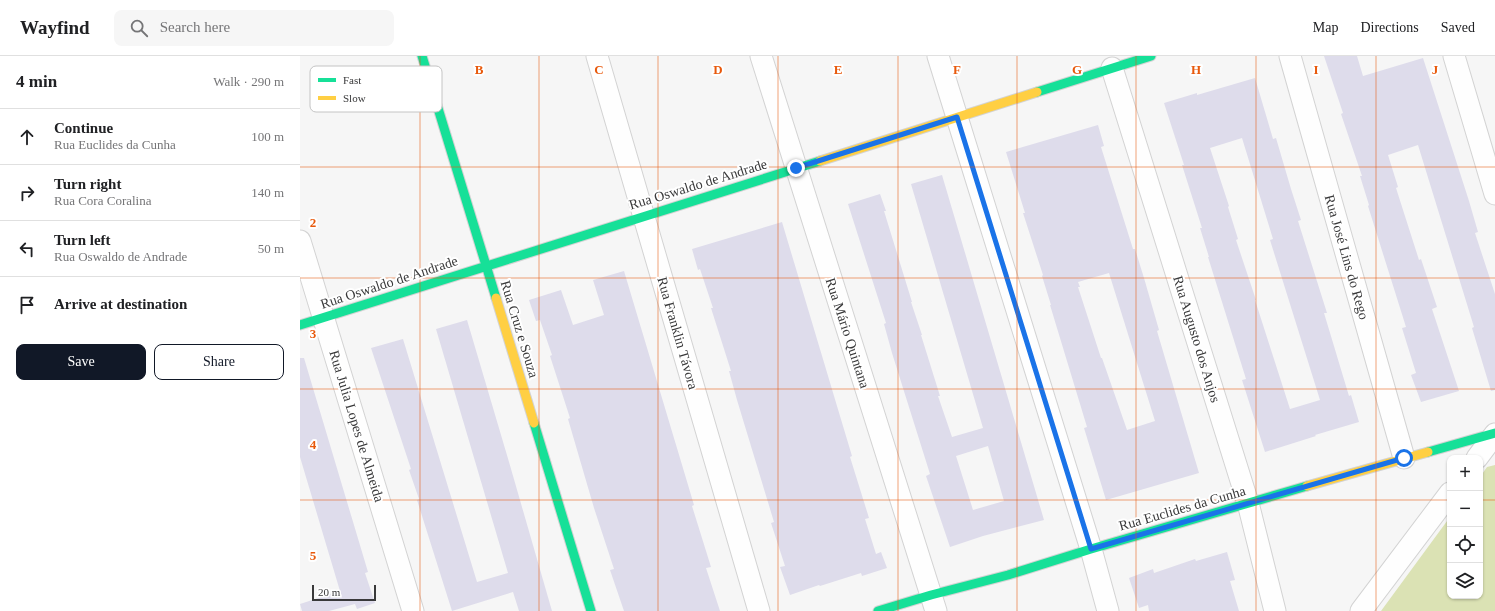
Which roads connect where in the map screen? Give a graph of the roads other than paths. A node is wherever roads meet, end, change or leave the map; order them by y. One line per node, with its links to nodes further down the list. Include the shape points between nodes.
1 (422, 56): 8 (street, Rua Cruz e Souza)
2 (597, 56): 14 (street, Rua Franklin Távora)
3 (761, 56): 12 (street, Rua Mário Quintana)
4 (938, 56): 11 (street)
5 (1151, 56): 9 (street, Rua Oswaldo de Andrade)
6 (1290, 56): 21 (street, Rua José Lins do Rego)
7 (1454, 56): 13 (street)
8 (425, 66)
9 (1112, 68): 11 (street, Rua Oswaldo de Andrade); 23 (street, Rua Augusto dos Anjos)
10 (439, 112): 16 (street, Rua Cruz e Souza)
11 (957, 117): 12 (street, Rua Oswaldo de Andrade); 24 (street)
12 (796, 168): 14 (street, Rua Oswaldo de Andrade); 25 (street, Rua Mário Quintana)
13 (1495, 194)
14 (644, 216): 16 (street, Rua Oswaldo de Andrade); 28 (street, Rua Franklin Távora)
15 (300, 241): 17 (street, Rua Julia Lopes de Almeida)
16 (486, 266): 17 (street, Rua Oswaldo de Andrade); 27 (street, Rua Cruz e Souza)
17 (323, 318): 18 (street, Rua Oswaldo de Andrade); 26 (street, Rua Julia Lopes de Almeida)
18 (300, 325)
19 (1495, 433): 20 (street); 21 (street, Rua Euclides da Cunha)
20 (1479, 455)
21 (1404, 458): 23 (street, Rua Euclides da Cunha)
22 (1447, 497): 32 (street)
23 (1248, 503): 24 (street, Rua Euclides da Cunha); 31 (street, Rua Augusto dos Anjos)
24 (1091, 549): 25 (street, Rua Euclides da Cunha, via 1008,575); 30 (street)
25 (933, 603): 29 (street, Rua Euclides da Cunha)
26 (413, 611)
27 (591, 611)
28 (759, 611)
29 (878, 611)
30 (1108, 611)
31 (1276, 611)
32 (1361, 611)

